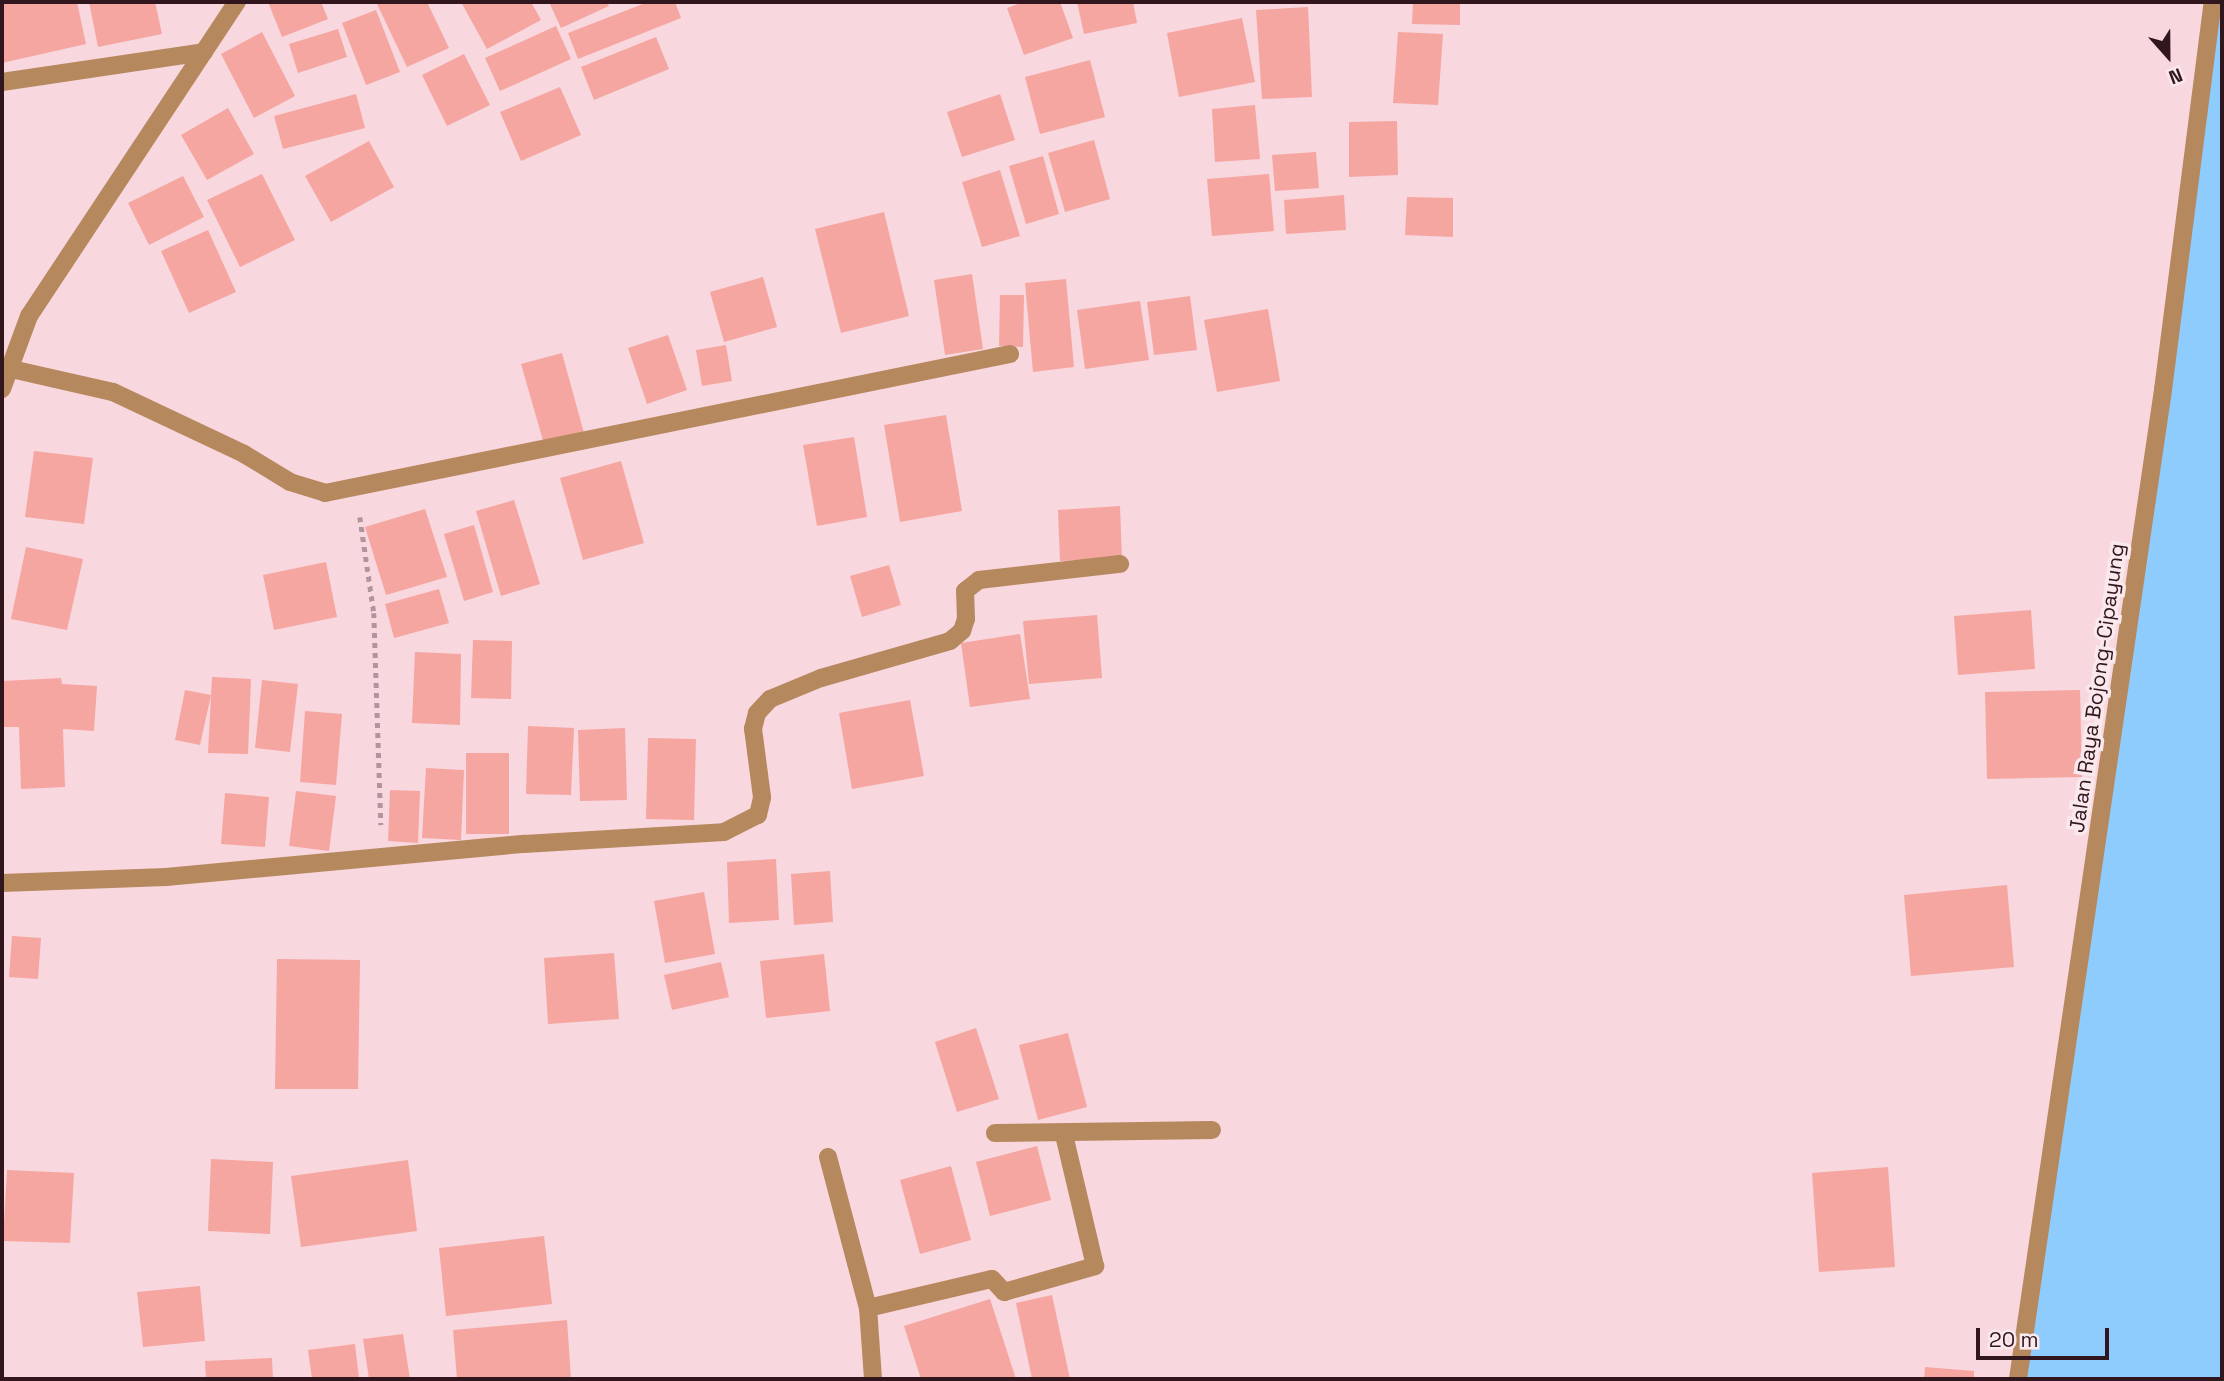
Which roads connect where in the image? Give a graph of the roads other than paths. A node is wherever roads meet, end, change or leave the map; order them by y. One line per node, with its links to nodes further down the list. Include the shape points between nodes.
1 (237, 2): 3 (street)
2 (2213, 2): 16 (street, Jalan Raya Bojong-Cipayung, via 2161,404)
3 (204, 52): 4 (street); 6 (street, via 29,316)
4 (2, 82)
5 (1010, 354): 6 (street, via 325,493 290,482 244,454 113,392)
6 (7, 368): 7 (street)
7 (2, 389)
8 (1120, 564): 9 (street, via 970,584 962,631 950,641 821,678 770,699 757,713 753,729 762,797 758,816 743,826 675,837 524,844 166,877)
9 (2, 883)
10 (1212, 1130): 12 (street)
11 (995, 1133): 12 (street)
12 (1064, 1135): 14 (street, via 1095,1266 1004,1292 992,1279)
13 (828, 1157): 14 (street)
14 (868, 1308): 15 (street)
15 (873, 1379)
16 (2018, 1379)

